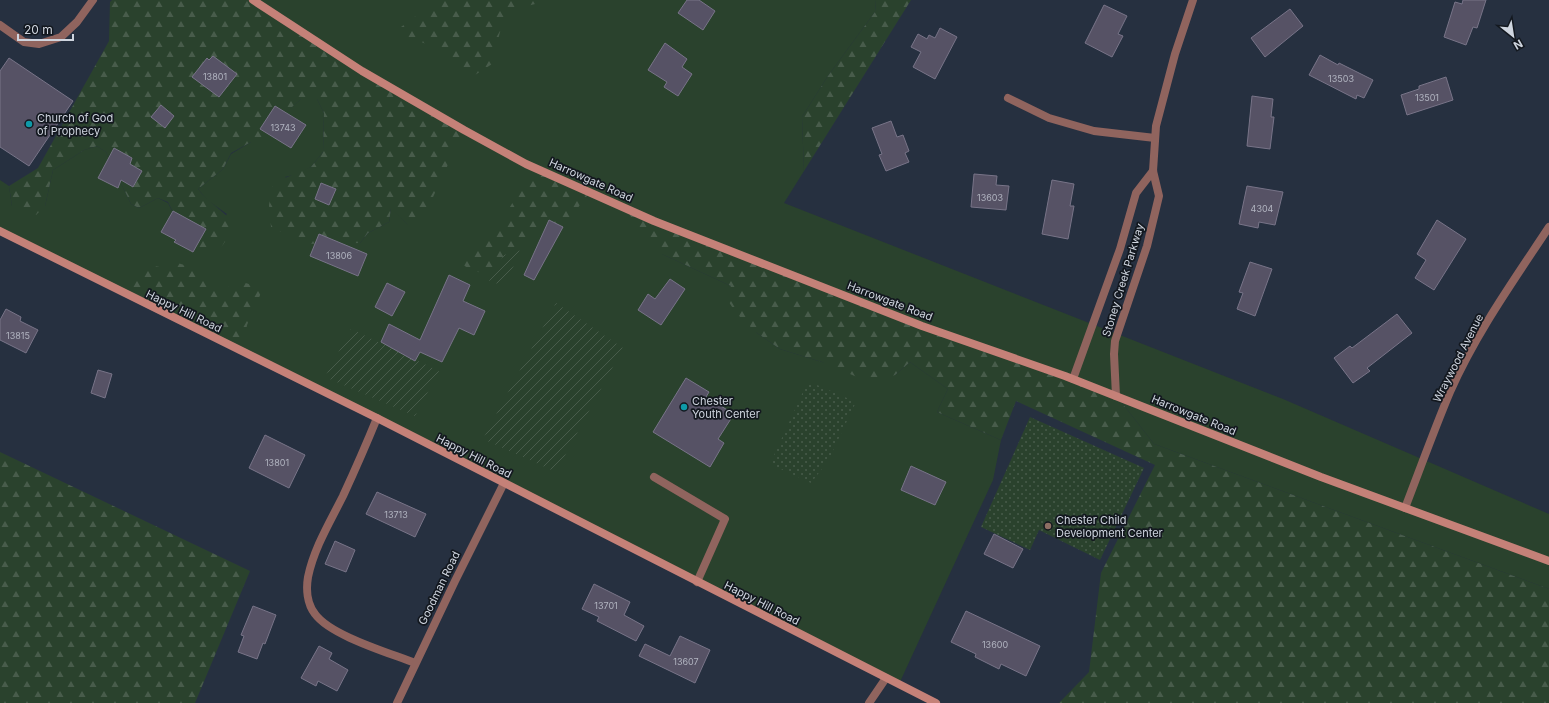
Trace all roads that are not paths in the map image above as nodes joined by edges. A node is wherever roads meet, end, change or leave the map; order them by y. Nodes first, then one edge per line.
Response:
1 (93, 0) edge
2 (253, 0) edge
3 (1193, 0) edge
4 (0, 25) edge
5 (1008, 98) dead end
6 (1155, 138) junction
7 (1153, 172) junction
8 (1549, 227) edge
9 (0, 231) edge
10 (1073, 379) junction
11 (1116, 396) junction
12 (377, 418) junction
13 (654, 477) dead end
14 (504, 483) junction
15 (1405, 508) junction
16 (1549, 561) edge
17 (697, 582) junction
18 (415, 663) junction
19 (886, 678) junction
20 (398, 703) edge
21 (869, 703) edge
22 (936, 703) edge

1 - 4 street
2 - 10 main road, Harrowgate Road
3 - 6 street, Stoney Creek Parkway
5 - 6 street
6 - 7 street, Stoney Creek Parkway
7 - 10 street, Stoney Creek Parkway
7 - 11 street, Stoney Creek Parkway
8 - 15 street, Wraywood Avenue
9 - 12 main road, Happy Hill Road
10 - 11 main road, Harrowgate Road
11 - 15 main road, Harrowgate Road
12 - 14 main road, Happy Hill Road
12 - 18 street
13 - 17 street
14 - 17 main road, Happy Hill Road
14 - 18 street, Goodman Road
15 - 16 main road, Harrowgate Road
17 - 19 main road, Happy Hill Road
18 - 20 street, Goodman Road
19 - 21 street
19 - 22 main road, Happy Hill Road

